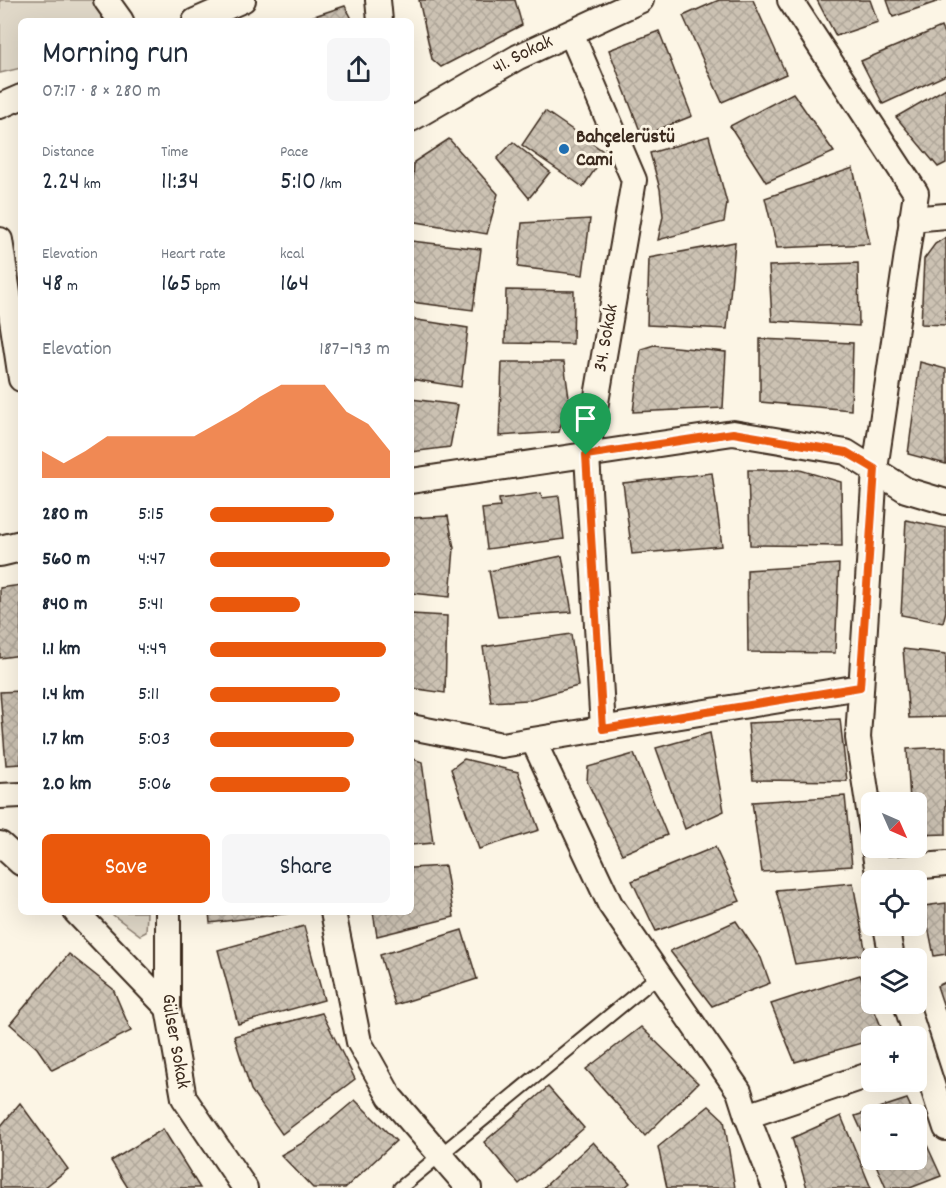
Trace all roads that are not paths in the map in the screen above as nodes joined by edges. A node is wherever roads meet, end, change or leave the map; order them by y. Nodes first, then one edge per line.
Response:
1 (106, 0) edge
2 (243, 0) edge
3 (378, 0) edge
4 (641, 0) edge
5 (790, 0) edge
6 (119, 18) edge
7 (202, 18) edge
8 (380, 18) edge
9 (571, 33) junction
10 (18, 98) edge
11 (0, 106) edge
12 (414, 117) edge
13 (946, 216) edge
14 (911, 219) junction
15 (0, 240) edge
16 (18, 359) edge
17 (586, 455) junction
18 (875, 469) junction
19 (414, 481) edge
20 (946, 502) edge
21 (18, 547) edge
22 (0, 551) edge
23 (860, 687) junction
24 (414, 728) edge
25 (603, 729) junction
26 (533, 740) junction
27 (866, 792) edge
28 (18, 795) edge
29 (0, 796) edge
30 (0, 844) edge
31 (18, 860) edge
32 (946, 864) edge
33 (877, 866) edge
34 (79, 915) edge
35 (168, 915) edge
36 (334, 915) edge
37 (659, 975) junction
38 (168, 1008) junction
39 (927, 1077) edge
40 (861, 1078) edge
41 (747, 1116) junction
42 (946, 1128) edge
43 (440, 1155) junction
44 (245, 1188) edge
45 (400, 1188) edge
46 (469, 1188) edge
47 (776, 1188) edge

1 - 6 street
2 - 7 street
3 - 8 street
4 - 9 street, 41. Sokak
5 - 14 street
9 - 12 street, 41. Sokak
9 - 17 street, 34. Sokak
10 - 11 street
13 - 14 street
14 - 18 street
15 - 16 street
17 - 18 street
17 - 19 street
17 - 25 street, 34. Sokak
18 - 20 street
18 - 23 street
21 - 22 street
23 - 25 street
23 - 27 street
24 - 26 street
25 - 26 street
26 - 37 street
28 - 29 street
30 - 31 street
32 - 33 street
34 - 38 street
35 - 38 street, Gülser Sokak
36 - 43 street
37 - 41 street
37 - 43 lane
38 - 44 street, Gülser Sokak
39 - 42 street
40 - 41 street
41 - 47 street
43 - 45 lane
43 - 46 street

